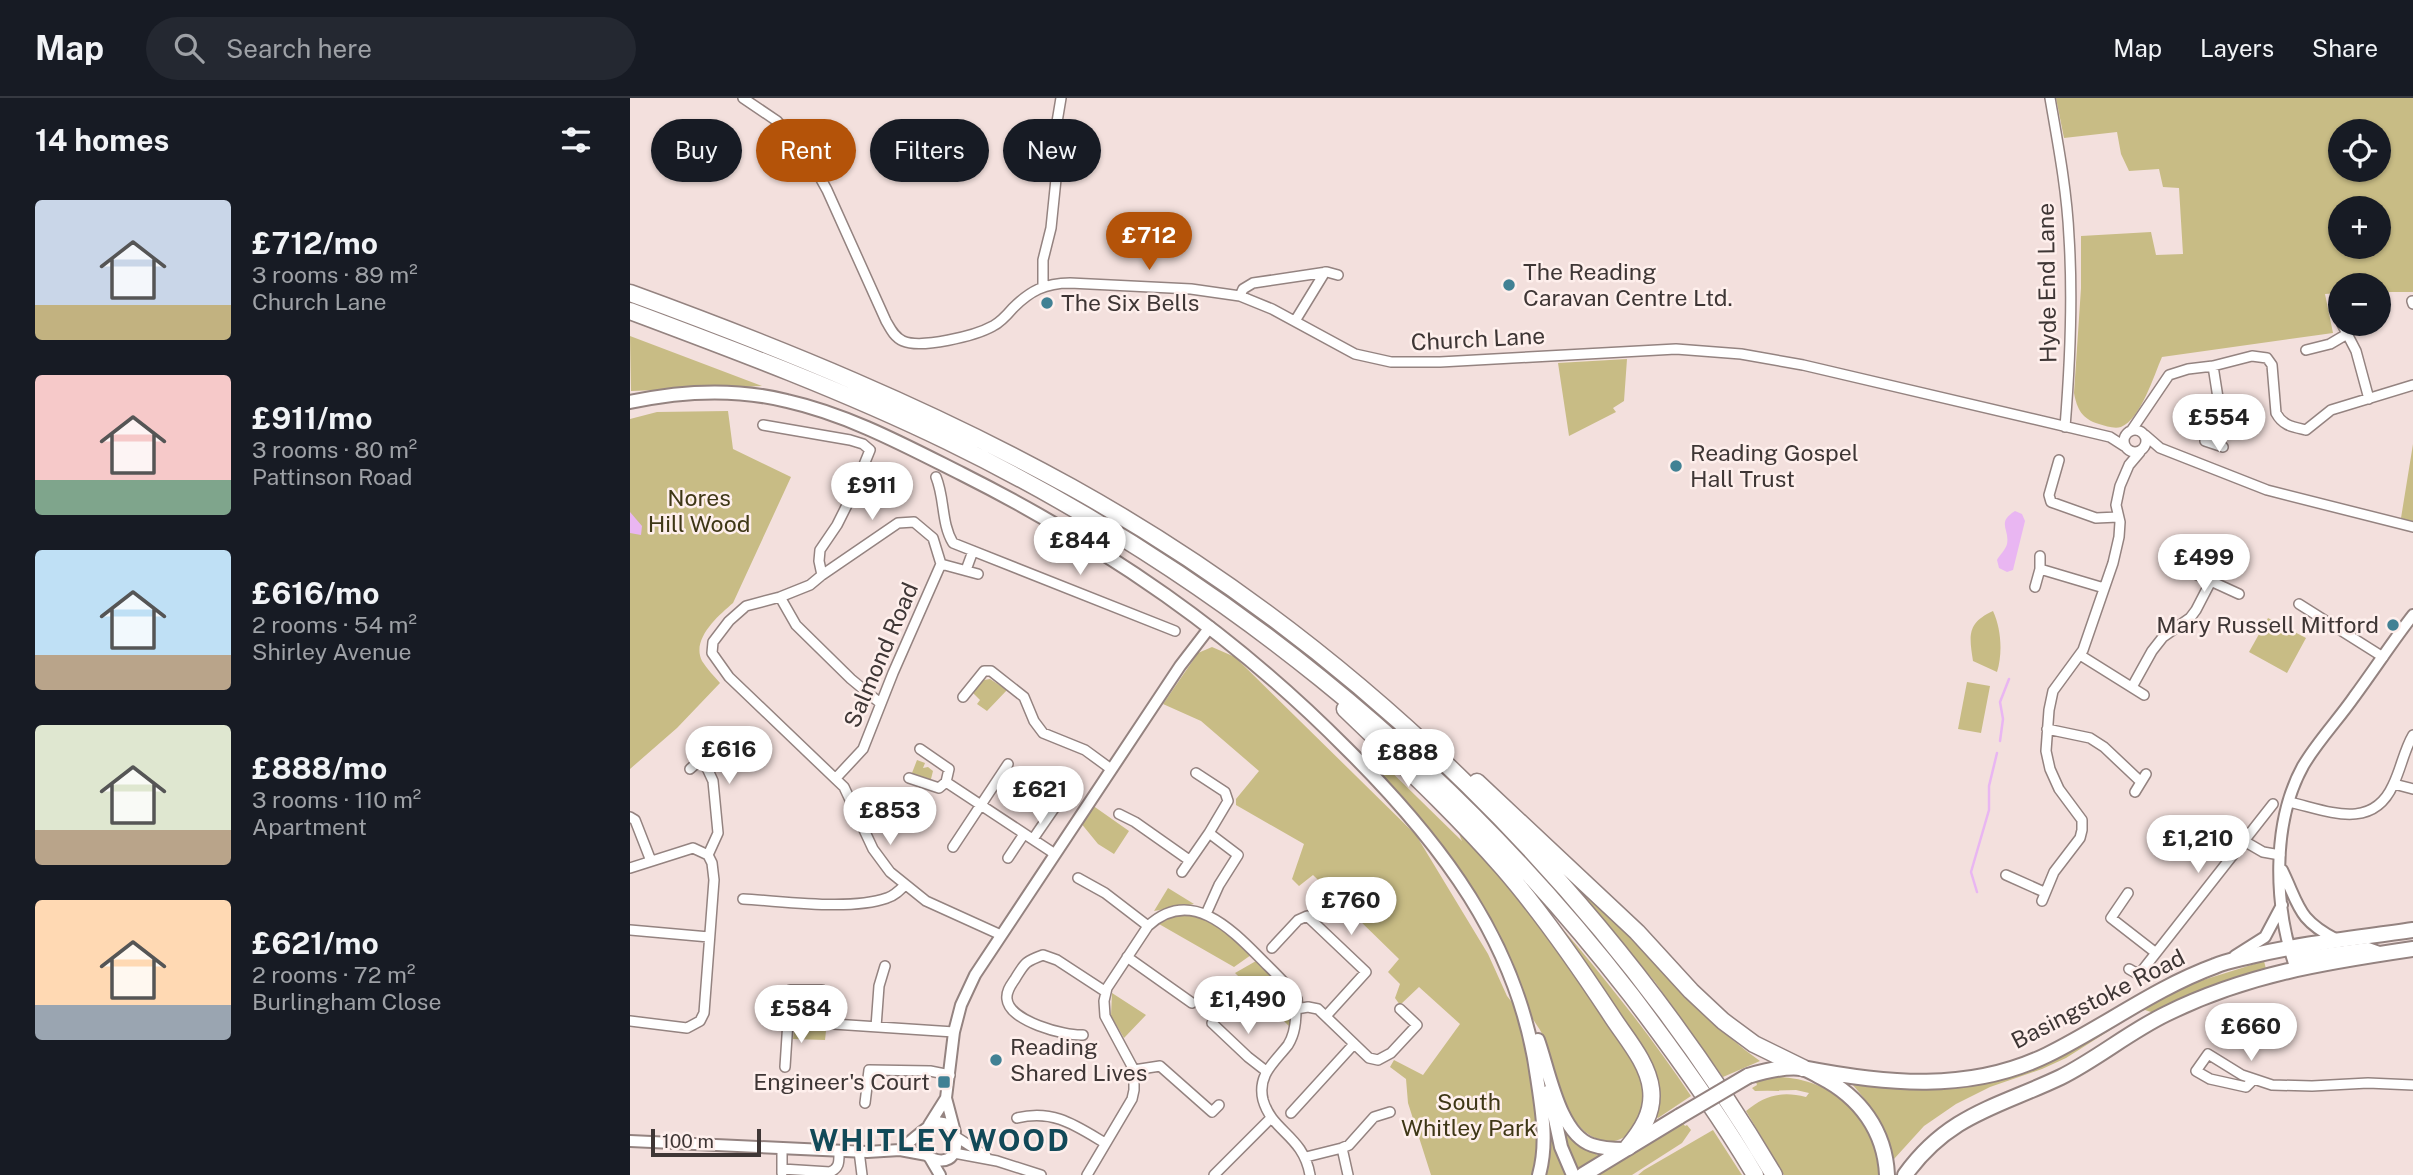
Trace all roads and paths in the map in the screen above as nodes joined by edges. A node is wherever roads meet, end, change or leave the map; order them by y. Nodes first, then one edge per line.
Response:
1 (743, 98) edge
2 (1060, 98) edge
3 (2050, 98) edge
4 (1325, 272) junction
5 (1338, 275) dead end
6 (1043, 286) junction
7 (630, 293) edge
8 (1240, 296) junction
9 (630, 311) edge
10 (1295, 321) junction
11 (2344, 336) edge
12 (2348, 336) edge
13 (2306, 350) dead end
14 (2213, 366) junction
15 (2413, 385) edge
16 (2369, 399) junction
17 (630, 402) edge
18 (763, 425) dead end
19 (2065, 427) junction
20 (2136, 433) junction
21 (2110, 437) junction
22 (2205, 441) dead end
23 (2126, 448) junction
24 (2160, 448) junction
25 (2142, 450) junction
26 (2059, 460) dead end
27 (2129, 465) junction
28 (2056, 473) junction
29 (936, 477) dead end
30 (2067, 477) dead end
31 (2118, 517) junction
32 (2413, 527) edge
33 (2189, 546) dead end
34 (973, 551) junction
35 (2040, 556) dead end
36 (941, 564) junction
37 (2040, 569) junction
38 (966, 570) junction
39 (822, 575) junction
40 (978, 575) dead end
41 (2211, 581) junction
42 (2035, 587) dead end
43 (2104, 588) junction
44 (2239, 594) dead end
45 (780, 597) junction
46 (2299, 604) dead end
47 (2413, 615) edge
48 (1210, 627) junction
49 (1175, 631) dead end
50 (1275, 642) junction
51 (2080, 655) junction
52 (2383, 657) junction
53 (2132, 687) junction
54 (2144, 695) dead end
55 (963, 697) dead end
56 (880, 703) junction
57 (2047, 729) junction
58 (1413, 734) junction
59 (2413, 735) edge
60 (920, 750) dead end
61 (1008, 764) dead end
62 (690, 769) dead end
63 (1111, 769) junction
64 (1196, 774) dead end
65 (836, 778) junction
66 (909, 778) dead end
67 (946, 782) junction
68 (2394, 784) junction
69 (2413, 789) edge
70 (2135, 792) dead end
71 (2289, 802) junction
72 (2273, 804) dead end
73 (980, 806) junction
74 (1055, 807) dead end
75 (1118, 814) dead end
76 (630, 817) edge
77 (1209, 834) junction
78 (1029, 836) junction
79 (2244, 841) junction
80 (953, 847) dead end
81 (1055, 854) junction
82 (708, 855) junction
83 (2280, 855) junction
84 (1008, 858) dead end
85 (1189, 860) junction
86 (651, 861) junction
87 (2281, 867) junction
88 (630, 868) edge
89 (1182, 872) dead end
90 (2006, 875) dead end
91 (1078, 878) dead end
92 (905, 886) junction
93 (2128, 893) dead end
94 (743, 899) dead end
95 (2282, 904) junction
96 (1206, 914) junction
97 (1149, 926) junction
98 (630, 930) edge
99 (2413, 930) edge
100 (1001, 935) junction
101 (709, 937) junction
102 (2337, 940) junction
103 (1272, 948) dead end
104 (2288, 948) junction
105 (2413, 949) edge
106 (2156, 953) junction
107 (2383, 954) junction
108 (1126, 957) junction
109 (2217, 965) junction
110 (885, 966) dead end
111 (2129, 969) dead end
112 (2295, 969) junction
113 (1106, 992) junction
114 (1192, 1003) dead end
115 (1296, 1009) junction
116 (1400, 1009) dead end
117 (1524, 1012) junction
118 (1326, 1016) junction
119 (630, 1021) edge
120 (788, 1021) junction
121 (1212, 1023) dead end
122 (827, 1024) junction
123 (876, 1027) junction
124 (954, 1032) junction
125 (1083, 1035) dead end
126 (1354, 1044) junction
127 (1546, 1066) junction
128 (785, 1067) dead end
129 (1803, 1068) junction
130 (1134, 1070) junction
131 (1266, 1071) junction
132 (950, 1075) junction
133 (2249, 1084) junction
134 (2413, 1085) edge
135 (946, 1098) junction
136 (865, 1103) dead end
137 (1219, 1105) dead end
138 (1390, 1112) dead end
139 (1291, 1113) dead end
140 (1017, 1118) dead end
141 (1271, 1118) junction
142 (927, 1128) junction
143 (956, 1135) junction
144 (630, 1141) edge
145 (1105, 1143) junction
146 (1342, 1148) junction
147 (1627, 1148) junction
148 (782, 1149) junction
149 (900, 1150) junction
150 (839, 1151) junction
151 (859, 1152) junction
152 (928, 1156) junction
153 (950, 1156) junction
154 (1306, 1157) junction
155 (997, 1161) junction
156 (782, 1172) edge
157 (862, 1175) edge
158 (941, 1175) edge
159 (1041, 1175) edge
160 (1087, 1175) edge
161 (1213, 1175) edge
162 (1310, 1175) edge
163 (1348, 1175) edge
164 (1539, 1175) edge
165 (1573, 1175) edge
166 (1583, 1175) edge
167 (1755, 1175) edge
168 (1774, 1175) edge
169 (1887, 1175) edge
170 (1905, 1175) edge

1 - 6 street
2 - 6 street
3 - 19 street, Hyde End Lane
4 - 5 street
4 - 8 street
4 - 10 street
6 - 8 street, Church Lane
7 - 58 highway
8 - 10 street, Church Lane
9 - 50 highway
10 - 19 street, Church Lane
11 - 13 street
12 - 16 street
14 - 16 street
14 - 20 street
14 - 22 street
15 - 16 street
17 - 48 main road
18 - 39 street
19 - 21 street, Church Lane
20 - 21 street, Church Lane
20 - 23 street
20 - 24 street
20 - 25 street
21 - 23 street, Church Lane
23 - 25 street
23 - 27 street
24 - 25 street
24 - 32 street
25 - 27 street
26 - 28 street
27 - 31 street
28 - 30 street
28 - 31 street
29 - 34 street
31 - 43 street
33 - 41 street
34 - 38 street
34 - 49 street
35 - 37 street
36 - 38 street, Salmond Road
36 - 39 street
36 - 56 street, Salmond Road
37 - 42 street
37 - 43 street
38 - 40 street, Salmond Road
39 - 45 street
41 - 44 street
41 - 53 street
43 - 51 street
45 - 56 street
45 - 65 street
46 - 52 street
47 - 52 street
48 - 63 street
48 - 117 main road
50 - 147 highway
50 - 167 highway
51 - 53 street
51 - 57 street
52 - 71 street
53 - 54 street
55 - 63 street
56 - 65 street, Salmond Road
57 - 70 street
57 - 90 street
58 - 129 highway
58 - 168 highway
59 - 68 street
60 - 67 street
61 - 73 street
62 - 82 street
63 - 81 street
64 - 77 street
65 - 92 street
66 - 67 street
67 - 73 street
68 - 69 street
68 - 71 street
71 - 83 street
72 - 79 street, Basingstoke Road
73 - 78 street
73 - 80 street
74 - 78 street
75 - 85 street
76 - 86 street
77 - 85 street
77 - 96 street
78 - 81 street
78 - 84 street
79 - 83 street
79 - 106 street, Basingstoke Road
81 - 100 street
82 - 86 street
82 - 101 street
83 - 87 street
85 - 89 street
86 - 88 street
87 - 95 street
87 - 102 street
91 - 97 street
92 - 94 street
92 - 100 street
93 - 106 street
95 - 104 street
95 - 109 street
96 - 97 street
96 - 115 street
97 - 108 street
98 - 101 street
99 - 102 highway, Basingstoke Road
100 - 124 street
101 - 119 street
102 - 104 highway, Basingstoke Road
103 - 118 street
104 - 107 street
104 - 109 highway, Basingstoke Road
104 - 112 street
105 - 107 highway, Basingstoke Road
106 - 111 street, Basingstoke Road
107 - 112 highway, Basingstoke Road
108 - 113 street
108 - 114 street
109 - 129 highway, Basingstoke Road
110 - 123 street
112 - 170 highway, Basingstoke Road
113 - 125 street
113 - 130 street
115 - 118 street
115 - 131 street
116 - 126 street
117 - 127 main road
117 - 164 main road
118 - 126 street
120 - 122 street
120 - 122 street
120 - 128 street
121 - 131 street
122 - 123 street
123 - 124 street
124 - 132 street
126 - 139 street
127 - 147 main road
127 - 165 main road
129 - 147 highway, Basingstoke Road, bridge
129 - 169 highway
130 - 137 street
130 - 145 street
131 - 141 street
132 - 135 street
132 - 136 street
133 - 133 street
133 - 134 street
135 - 142 street
135 - 143 street
138 - 146 street
140 - 145 street
141 - 154 street
141 - 161 street
142 - 143 street
142 - 149 street
142 - 152 street
143 - 153 street
143 - 155 street
144 - 148 street
145 - 160 street
146 - 154 street
146 - 163 street
147 - 166 highway, Basingstoke Road
148 - 150 street
148 - 156 street
149 - 151 street
149 - 152 street
150 - 151 street
150 - 156 street
151 - 157 street
152 - 153 street
152 - 158 street
153 - 155 street
153 - 158 street
154 - 162 street
155 - 159 street

